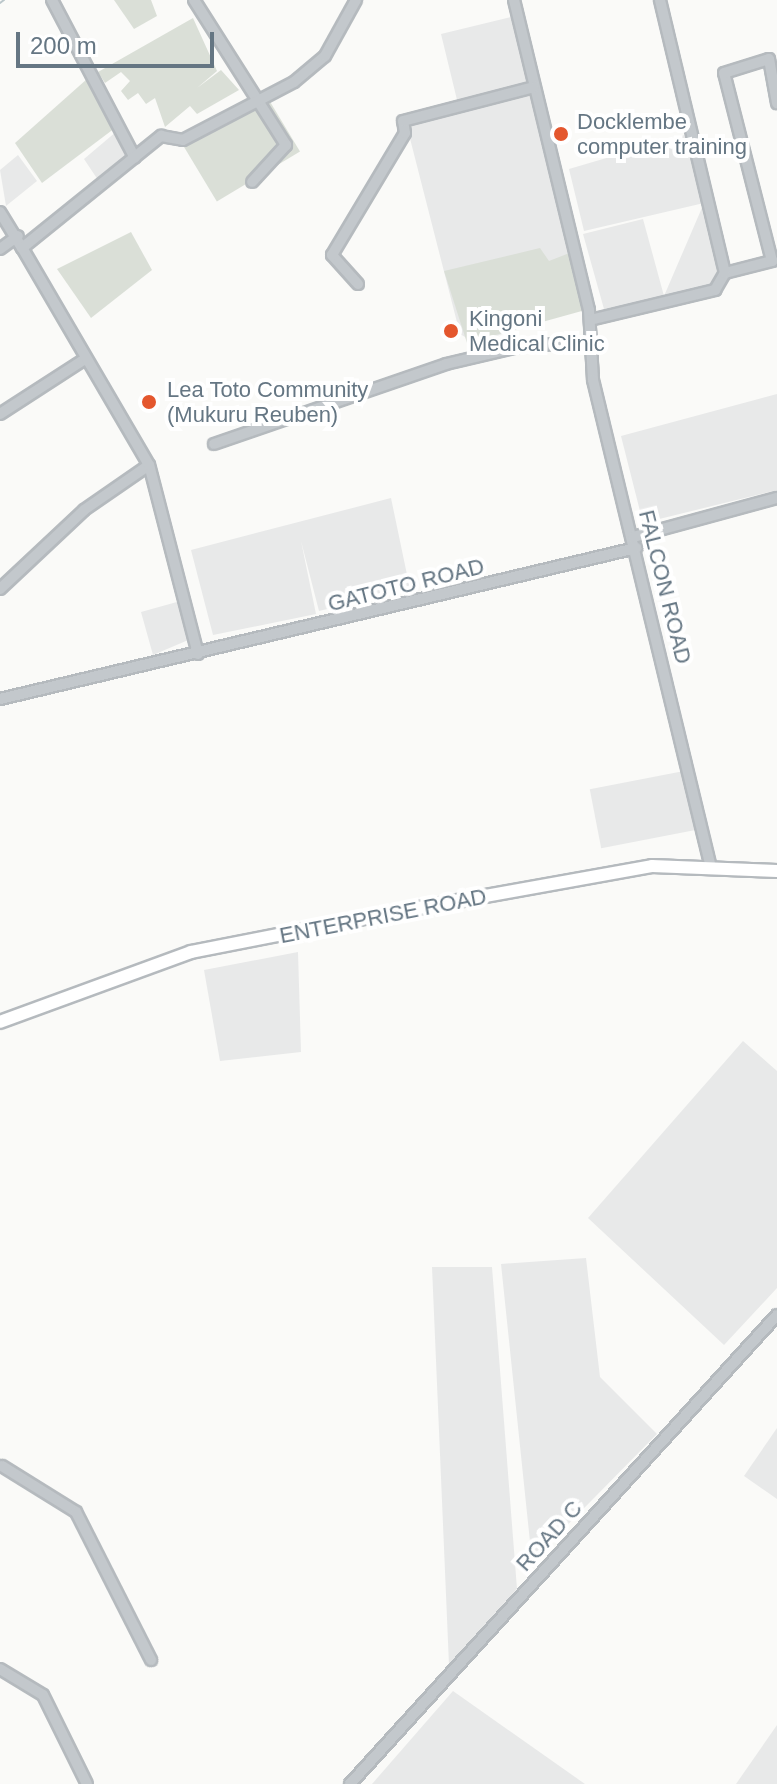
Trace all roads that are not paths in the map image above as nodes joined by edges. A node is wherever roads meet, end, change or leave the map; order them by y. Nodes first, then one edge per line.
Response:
1 (52, 0) edge
2 (194, 0) edge
3 (356, 0) edge
4 (514, 0) edge
5 (660, 0) edge
6 (534, 87) junction
7 (256, 98) junction
8 (777, 103) edge
9 (135, 158) junction
10 (252, 182) dead end
11 (0, 212) edge
12 (18, 236) junction
13 (22, 248) junction
14 (0, 249) edge
15 (725, 273) junction
16 (358, 284) dead end
17 (590, 320) junction
18 (589, 342) junction
19 (85, 359) junction
20 (0, 414) edge
21 (214, 444) dead end
22 (149, 465) junction
23 (777, 498) edge
24 (634, 542) junction
25 (2, 584) edge
26 (198, 654) junction
27 (0, 699) edge
28 (710, 864) junction
29 (777, 871) edge
30 (0, 1022) edge
31 (777, 1315) edge
32 (1, 1463) edge
33 (151, 1660) dead end
34 (0, 1669) edge
35 (87, 1784) edge
36 (350, 1784) edge

1 - 9 street
2 - 7 street
3 - 7 street
4 - 6 street, FALCON ROAD
5 - 15 street
6 - 16 street
6 - 17 street, FALCON ROAD
7 - 9 street
7 - 10 street
8 - 15 street
9 - 13 street
11 - 12 street
12 - 13 street
12 - 14 street
13 - 19 street
15 - 17 street
17 - 18 street, FALCON ROAD
18 - 21 street
18 - 24 street, FALCON ROAD
19 - 20 street
19 - 22 street
22 - 25 street
22 - 26 street
23 - 24 street, GATOTO ROAD
24 - 26 street, GATOTO ROAD
24 - 28 street, FALCON ROAD
26 - 27 street, GATOTO ROAD
28 - 29 main road, ENTERPRISE ROAD
28 - 30 main road, ENTERPRISE ROAD
31 - 36 street, ROAD C
32 - 33 street
34 - 35 street

